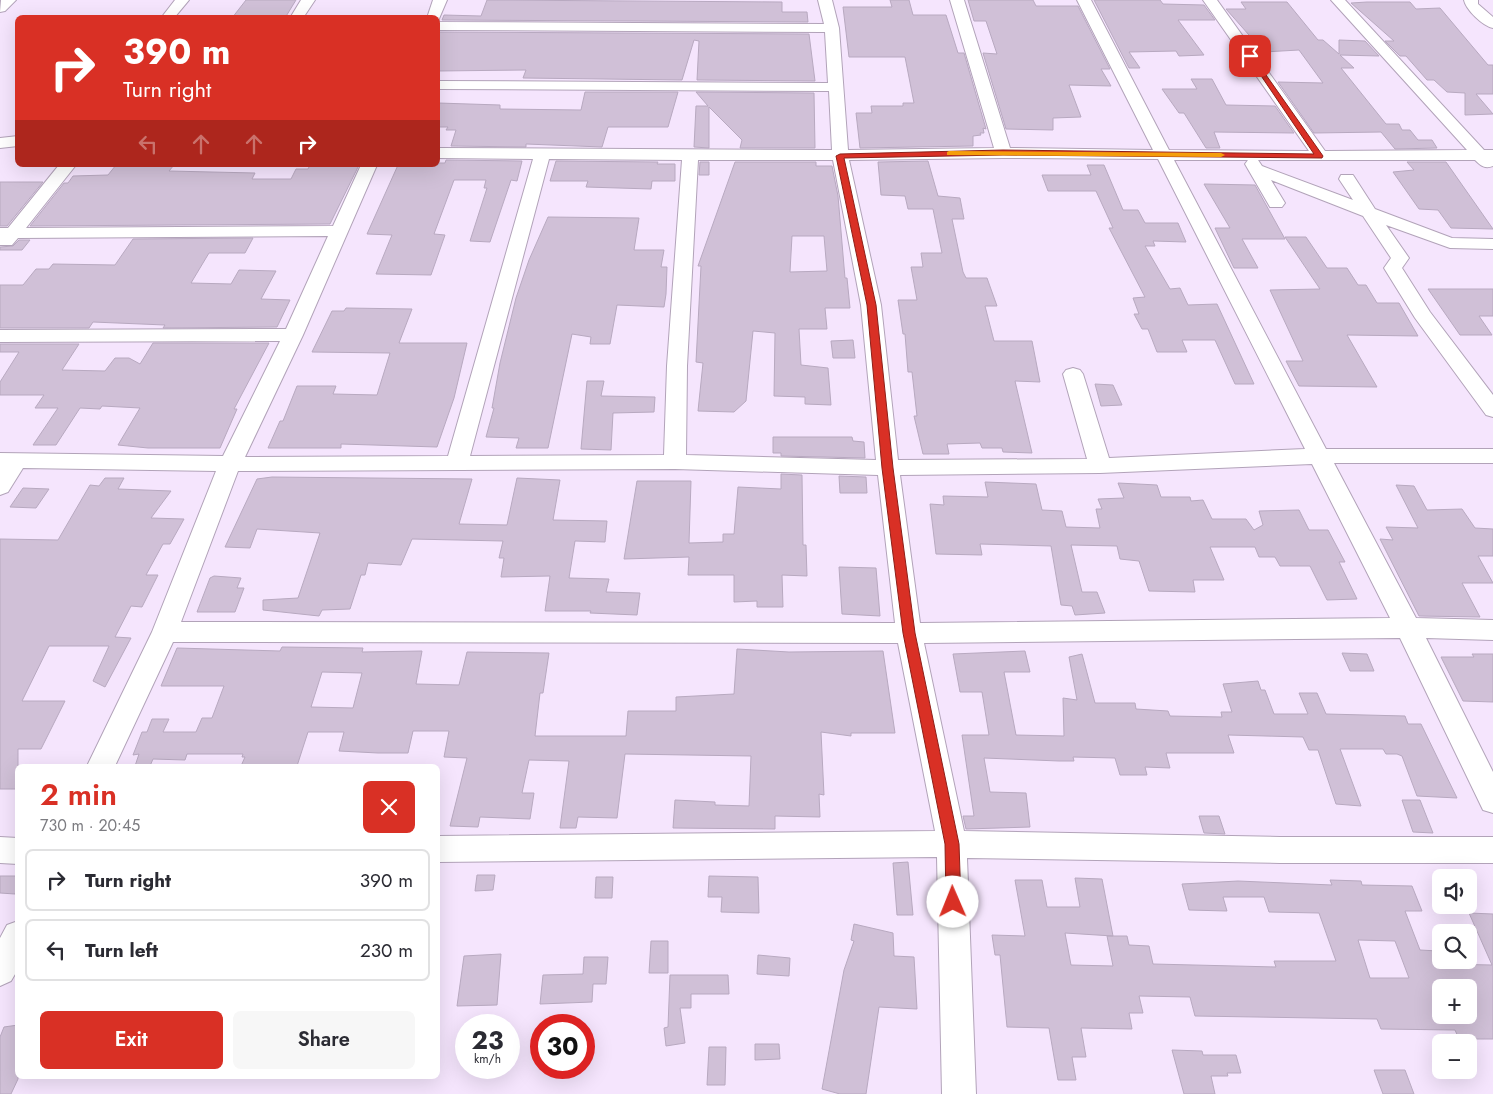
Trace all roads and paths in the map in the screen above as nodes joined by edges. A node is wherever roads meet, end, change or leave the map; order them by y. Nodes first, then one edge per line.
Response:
1 (9, 0) edge
2 (182, 0) edge
3 (308, 0) edge
4 (440, 0) edge
5 (825, 0) edge
6 (957, 0) edge
7 (1084, 0) edge
8 (1210, 0) edge
9 (1338, 0) edge
10 (1471, 0) edge
11 (0, 8) edge
12 (170, 15) edge
13 (298, 15) edge
14 (434, 15) edge
15 (1493, 24) edge
16 (440, 26) edge
17 (832, 28) junction
18 (440, 85) edge
19 (834, 87) junction
20 (15, 141) edge
21 (0, 143) edge
22 (1003, 152) junction
23 (440, 153) edge
24 (1164, 153) junction
25 (542, 154) junction
26 (1487, 155) edge
27 (690, 156) junction
28 (840, 156) junction
29 (1320, 156) junction
30 (1252, 162) junction
31 (66, 167) edge
32 (368, 167) edge
33 (1493, 169) edge
34 (1347, 179) dead end
35 (1276, 203) dead end
36 (1370, 213) junction
37 (339, 232) junction
38 (7, 233) edge
39 (1493, 244) edge
40 (0, 247) edge
41 (293, 335) junction
42 (0, 336) edge
43 (1073, 374) dead end
44 (1493, 410) edge
45 (1318, 456) junction
46 (1493, 456) edge
47 (9, 460) edge
48 (458, 462) junction
49 (675, 462) junction
50 (230, 464) junction
51 (1100, 466) junction
52 (888, 468) junction
53 (0, 487) edge
54 (1408, 628) junction
55 (1493, 630) edge
56 (165, 632) junction
57 (909, 633) junction
58 (102, 764) edge
59 (1493, 801) edge
60 (952, 844) junction
61 (440, 849) edge
62 (0, 850) edge
63 (1493, 850) edge
64 (15, 851) edge
65 (15, 942) edge
66 (0, 970) edge
67 (959, 1094) edge

1 - 11 street
2 - 12 street
3 - 13 street
4 - 14 street
5 - 17 street
6 - 22 street
7 - 24 street
8 - 29 street
9 - 26 street
10 - 15 street
16 - 17 street
17 - 19 street
18 - 19 street
19 - 28 street
20 - 21 street
22 - 24 street
22 - 28 street
23 - 25 street
24 - 30 street
24 - 45 street
25 - 27 street
25 - 48 street
26 - 29 street
26 - 33 street
27 - 28 street
27 - 49 street
28 - 52 street
29 - 30 street
30 - 35 street
30 - 36 street
31 - 38 street
32 - 37 street
34 - 36 street
36 - 39 street
36 - 44 street
37 - 38 street
37 - 41 street
38 - 40 street
41 - 42 street
41 - 50 street
43 - 51 street
45 - 46 street
45 - 51 street
45 - 54 street
47 - 50 street
47 - 53 street
48 - 49 street
48 - 50 street
49 - 52 street
50 - 56 street
51 - 52 street
52 - 57 street
54 - 55 street
54 - 57 street
54 - 59 street
56 - 57 street
56 - 58 street
57 - 60 street
60 - 61 street
60 - 63 street
60 - 67 street
62 - 64 street
65 - 66 street

